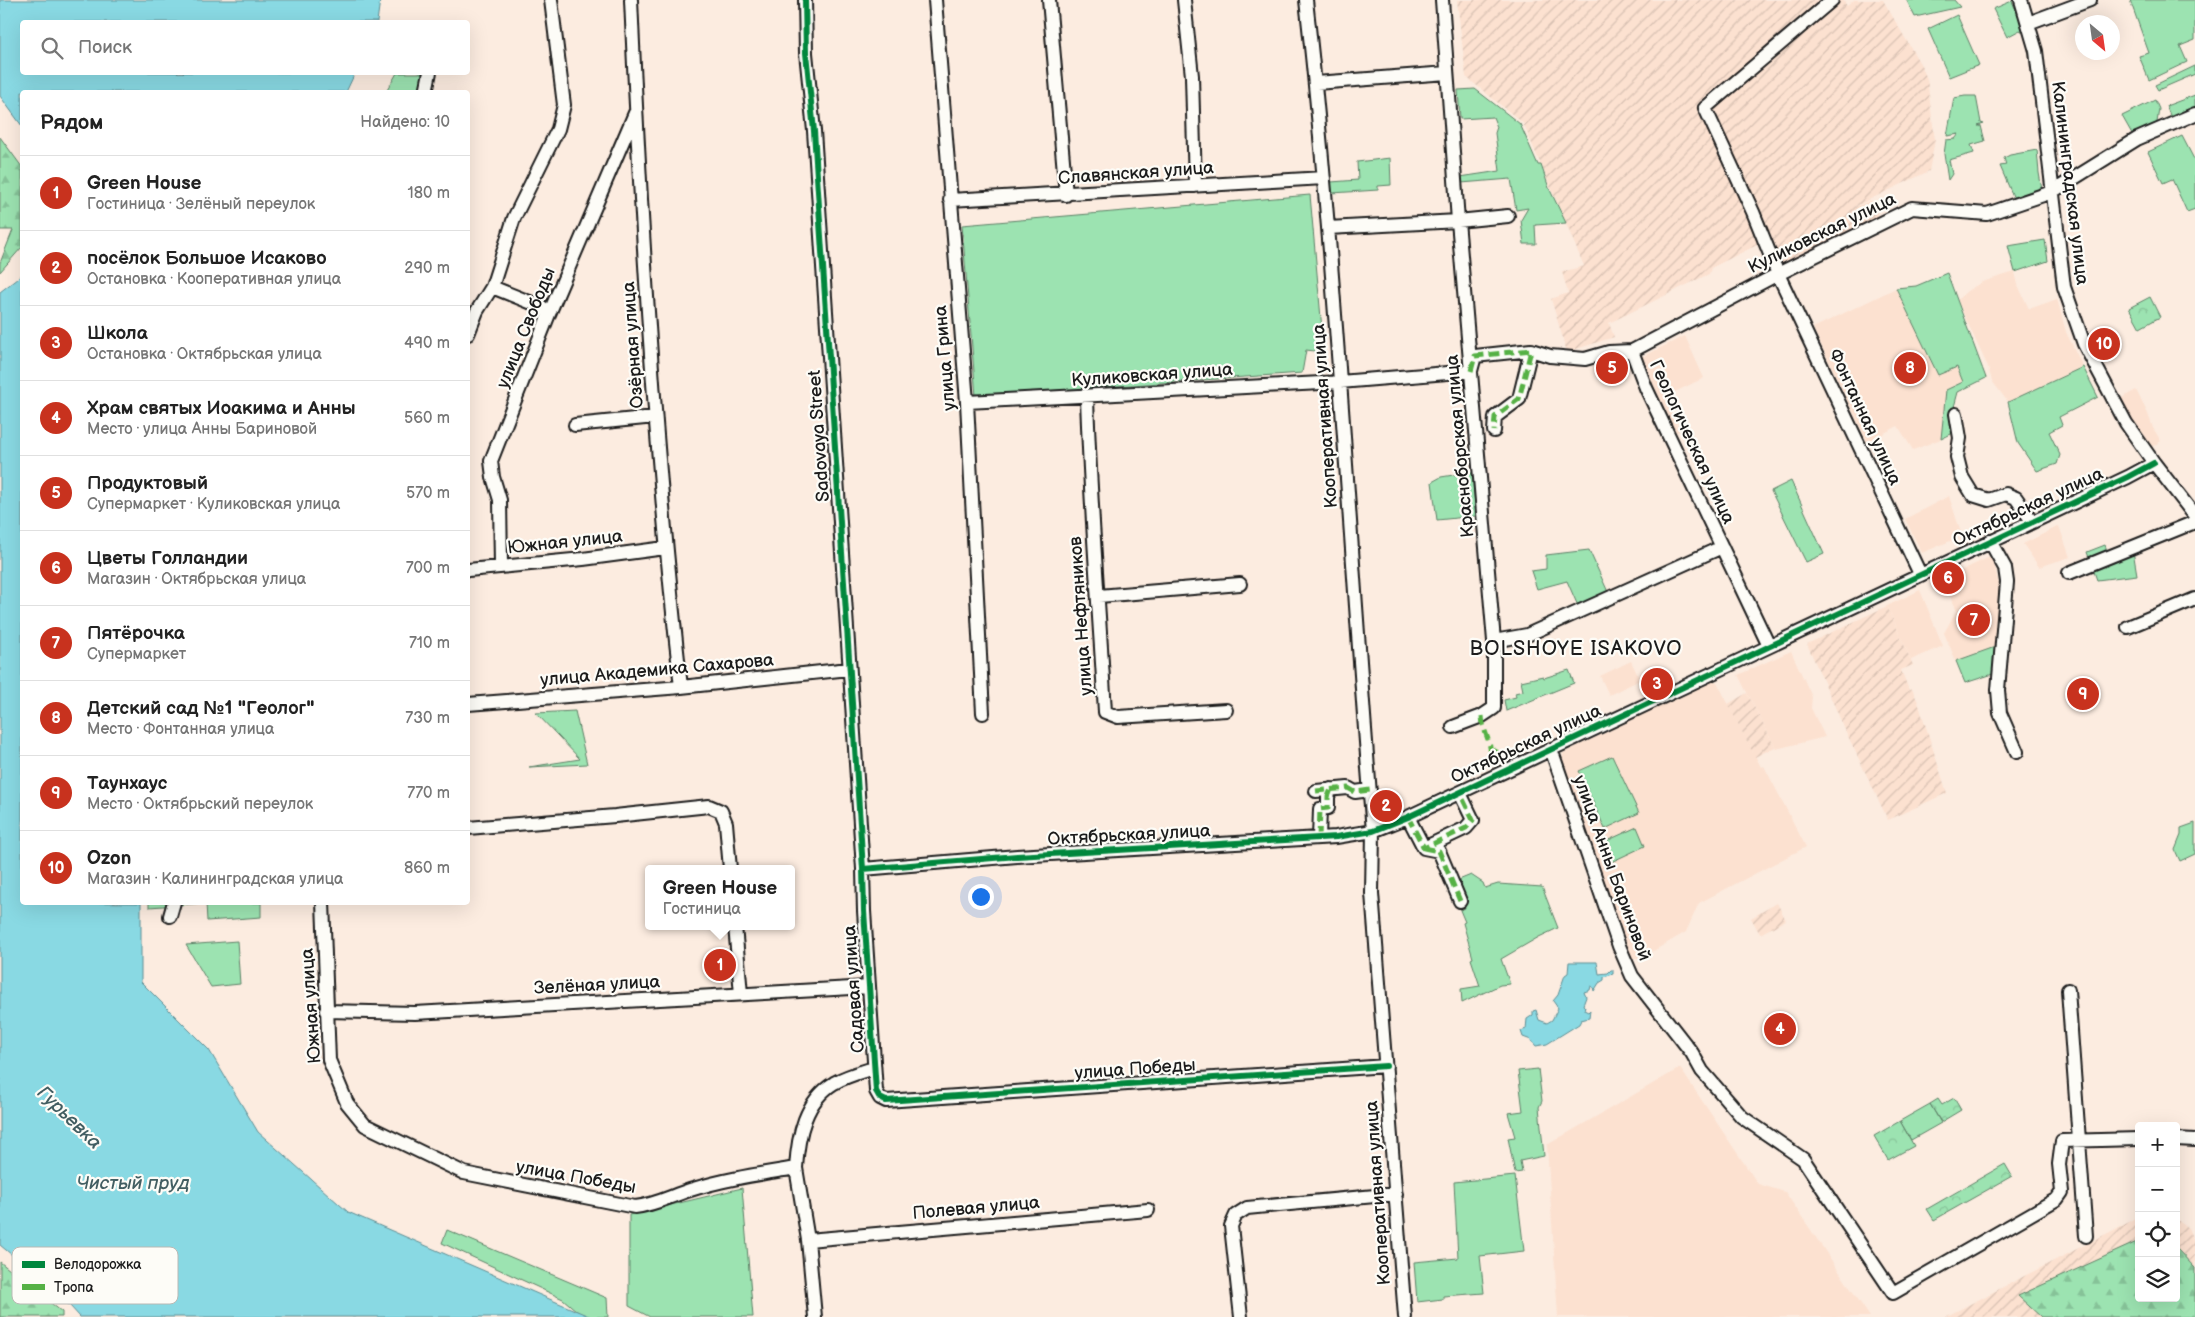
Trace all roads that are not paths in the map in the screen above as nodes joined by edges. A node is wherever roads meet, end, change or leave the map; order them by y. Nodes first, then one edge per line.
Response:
1 (551, 0) edge
2 (632, 0) edge
3 (804, 0) edge
4 (935, 0) edge
5 (1049, 0) edge
6 (1184, 0) edge
7 (1306, 0) edge
8 (1442, 0) edge
9 (1832, 0) edge
10 (2021, 0) edge
11 (2090, 0) edge
12 (2028, 22) junction
13 (1447, 73) junction
14 (429, 75) edge
15 (1316, 83) junction
16 (426, 90) edge
17 (636, 111) junction
18 (2195, 114) edge
19 (1324, 178) junction
20 (1196, 186) junction
21 (2052, 192) junction
22 (1066, 195) junction
23 (950, 200) junction
24 (1508, 216) dead end
25 (1458, 221) junction
26 (1328, 228) junction
27 (1778, 274) junction
28 (492, 287) junction
29 (472, 309) edge
30 (549, 314) junction
31 (470, 322) edge
32 (1530, 350) junction
33 (1632, 351) junction
34 (1471, 371) junction
35 (1340, 382) junction
36 (1087, 397) junction
37 (967, 402) junction
38 (1956, 414) dead end
39 (655, 417) junction
40 (575, 425) dead end
41 (1494, 430) dead end
42 (2154, 462) junction
43 (2190, 501) edge
44 (2195, 516) edge
45 (2032, 521) junction
46 (2195, 522) edge
47 (1990, 541) junction
48 (1722, 547) junction
49 (666, 548) junction
50 (501, 566) junction
51 (470, 570) edge
52 (1920, 574) junction
53 (2069, 574) dead end
54 (1240, 584) dead end
55 (1099, 596) junction
56 (2195, 599) edge
57 (2128, 627) dead end
58 (1494, 641) junction
59 (1769, 646) junction
60 (849, 669) junction
61 (681, 687) junction
62 (470, 704) edge
63 (1226, 710) dead end
64 (983, 713) dead end
65 (1453, 727) dead end
66 (1551, 749) junction
67 (2017, 752) dead end
68 (1331, 789) junction
69 (1370, 790) junction
70 (1316, 791) dead end
71 (1460, 793) junction
72 (1408, 817) junction
73 (470, 828) edge
74 (1373, 831) junction
75 (1320, 838) junction
76 (1424, 848) junction
77 (730, 865) edge
78 (863, 869) junction
79 (1460, 902) dead end
80 (173, 905) edge
81 (323, 905) edge
82 (170, 916) dead end
83 (735, 930) edge
84 (869, 987) junction
85 (2068, 990) dead end
86 (741, 994) junction
87 (326, 1011) junction
88 (1386, 1066) junction
89 (874, 1068) junction
90 (886, 1101) joint
91 (347, 1103) joint
92 (2135, 1139) edge
93 (2180, 1139) edge
94 (2079, 1140) junction
95 (2195, 1140) edge
96 (796, 1168) junction
97 (1396, 1194) junction
98 (1148, 1210) dead end
99 (2086, 1236) dead end
100 (808, 1240) junction
101 (815, 1317) edge
102 (1240, 1317) edge
103 (1405, 1317) edge

1 - 28 street
2 - 17 street, Озёрная улица
3 - 60 street, Sadovaya Street
4 - 23 street, улица Грина
5 - 22 street
6 - 20 street
7 - 15 street, Кооперативная улица
8 - 13 street, Красноборская улица
9 - 27 street, Фонтанная улица
10 - 12 street, Калининградская улица
11 - 12 street
12 - 21 street, Калининградская улица
13 - 15 street
13 - 25 street, Красноборская улица
14 - 16 street
15 - 19 street, Кооперативная улица
17 - 30 street, улица Свободы
17 - 39 street, Озёрная улица
18 - 21 street, Куликовская улица
19 - 20 street, Славянская улица
19 - 26 street, Кооперативная улица
20 - 22 street, Славянская улица
21 - 27 street, Куликовская улица
21 - 42 street, Калининградская улица
22 - 23 street, Славянская улица
23 - 37 street, улица Грина
24 - 25 street
25 - 26 street
25 - 34 street, Красноборская улица
26 - 35 street, Кооперативная улица
27 - 33 street, Куликовская улица
27 - 52 street, Фонтанная улица
28 - 29 street
28 - 30 street
29 - 31 street
30 - 50 street, улица Свободы
32 - 33 street, Куликовская улица
32 - 34 street, Куликовская улица
32 - 41 street
33 - 48 street, Геологическая улица
34 - 35 street, Куликовская улица
34 - 58 street, Красноборская улица
35 - 36 street, Куликовская улица
35 - 69 street, Кооперативная улица
36 - 37 street, Куликовская улица
36 - 55 street, улица Нефтяников
37 - 64 street, улица Грина
38 - 45 street
39 - 40 street
39 - 49 street, Озёрная улица
42 - 43 street, Калининградская улица
42 - 45 street, Октябрьская улица
43 - 44 street, Калининградская улица
45 - 47 street, Октябрьская улица
46 - 53 street
47 - 52 street, Октябрьская улица
47 - 67 street
48 - 58 street
48 - 59 street, Геологическая улица
49 - 50 street, Южная улица
49 - 61 street, Озёрная улица
50 - 51 street, Южная улица
52 - 59 street, Октябрьская улица
54 - 55 street
55 - 63 street, улица Нефтяников
56 - 57 street
58 - 65 street, Красноборская улица
59 - 66 street, Октябрьская улица
60 - 61 street, улица Академика Сахарова
60 - 78 street, Sadovaya Street
61 - 62 street, улица Академика Сахарова
66 - 71 street, Октябрьская улица
66 - 94 street, улица Анны Бариновой
68 - 69 street
68 - 70 street
68 - 75 street
69 - 74 street, Кооперативная улица
71 - 72 street, Октябрьская улица
71 - 76 street
72 - 74 street, Октябрьская улица
72 - 76 street
73 - 77 street
74 - 75 street, Октябрьская улица
74 - 88 street, Кооперативная улица
75 - 78 street, Октябрьская улица
76 - 79 street
78 - 84 street, Садовая улица
80 - 82 street
81 - 87 street, Южная улица
83 - 86 street
84 - 86 street, Зелёная улица
84 - 89 street, Садовая улица
85 - 94 street
86 - 87 street, Зелёная улица
87 - 91 street, Южная улица
88 - 90 street, улица Победы
88 - 97 street, Кооперативная улица
89 - 90 street, Садовая улица
89 - 96 street
91 - 96 street, улица Победы
92 - 94 street
93 - 95 street
94 - 99 street
96 - 100 street
97 - 102 street
97 - 103 street, Кооперативная улица
98 - 100 street, Полевая улица
100 - 101 street

